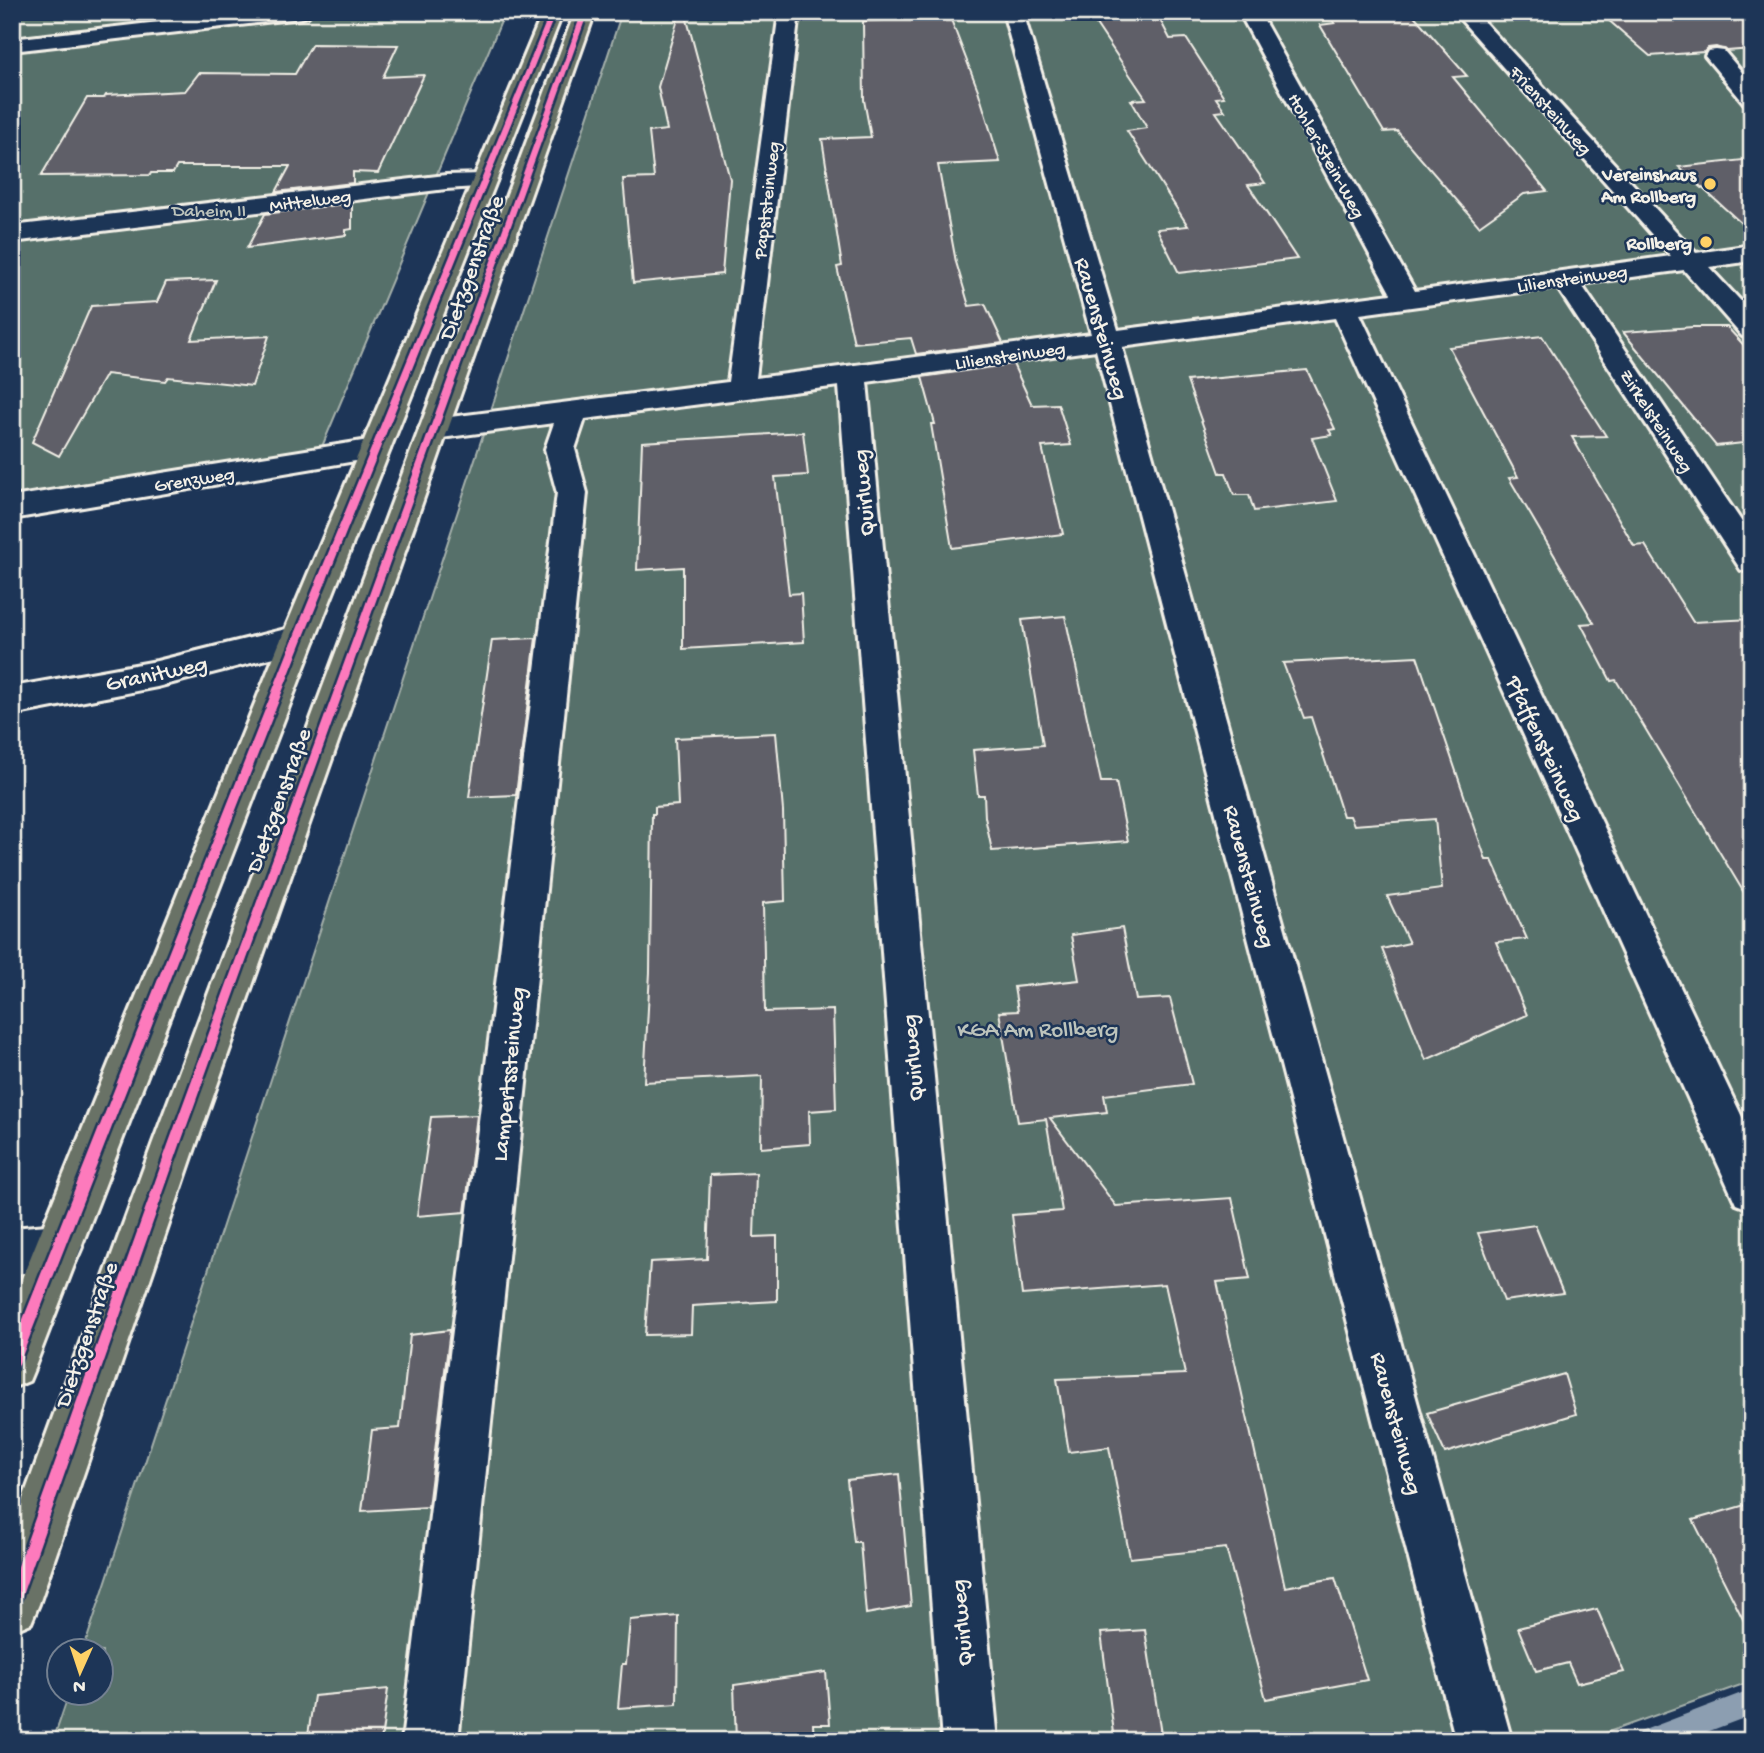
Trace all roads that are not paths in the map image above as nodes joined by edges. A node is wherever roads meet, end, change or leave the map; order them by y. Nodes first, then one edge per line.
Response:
1 (301, 12) edge
2 (554, 12) edge
3 (585, 12) edge
4 (789, 12) edge
5 (1013, 12) edge
6 (1249, 12) edge
7 (1464, 12) edge
8 (12, 45) edge
9 (1716, 56) dead end
10 (1752, 98) edge
11 (484, 181) junction
12 (12, 234) edge
13 (1752, 253) edge
14 (1690, 261) junction
15 (1564, 278) junction
16 (1408, 299) junction
17 (1343, 307) junction
18 (1752, 330) edge
19 (1107, 341) junction
20 (852, 375) junction
21 (741, 389) junction
22 (573, 410) junction
23 (434, 429) junction
24 (378, 442) junction
25 (12, 508) edge
26 (1752, 562) edge
27 (298, 639) junction
28 (12, 701) edge
29 (1752, 1188) edge
30 (59, 1247) junction
31 (12, 1251) edge
32 (12, 1364) edge
33 (12, 1604) edge
34 (430, 1741) edge
35 (970, 1741) edge
36 (1483, 1741) edge

1 - 8 lane
2 - 11 main road, Dietzgenstraße
3 - 23 main road, Dietzgenstraße
4 - 21 lane, Papststeinweg
5 - 19 lane, Rauensteinweg
6 - 16 lane, Hohler-Stein-Weg
7 - 14 lane, Friensteinweg
9 - 10 lane
11 - 12 lane, Mittelweg
11 - 24 main road, Dietzgenstraße
13 - 14 lane, Liliensteinweg
14 - 15 lane, Liliensteinweg
14 - 18 lane, Friensteinweg
15 - 16 lane, Liliensteinweg
15 - 26 lane, Zirkelsteinweg
16 - 17 lane, Liliensteinweg
17 - 19 lane, Liliensteinweg
17 - 29 lane, Pfaffensteinweg
19 - 20 lane, Liliensteinweg
19 - 36 lane, Rauensteinweg
20 - 21 lane, Liliensteinweg
20 - 35 lane, Quirlweg
21 - 22 lane, Liliensteinweg
22 - 23 lane, Liliensteinweg
22 - 34 lane, Lampertssteinweg
23 - 24 main road
23 - 33 main road, Dietzgenstraße
24 - 25 lane, Grenzweg
24 - 27 main road, Dietzgenstraße
27 - 28 lane, Granitweg
27 - 30 main road, Dietzgenstraße
30 - 31 lane
30 - 32 main road, Dietzgenstraße

